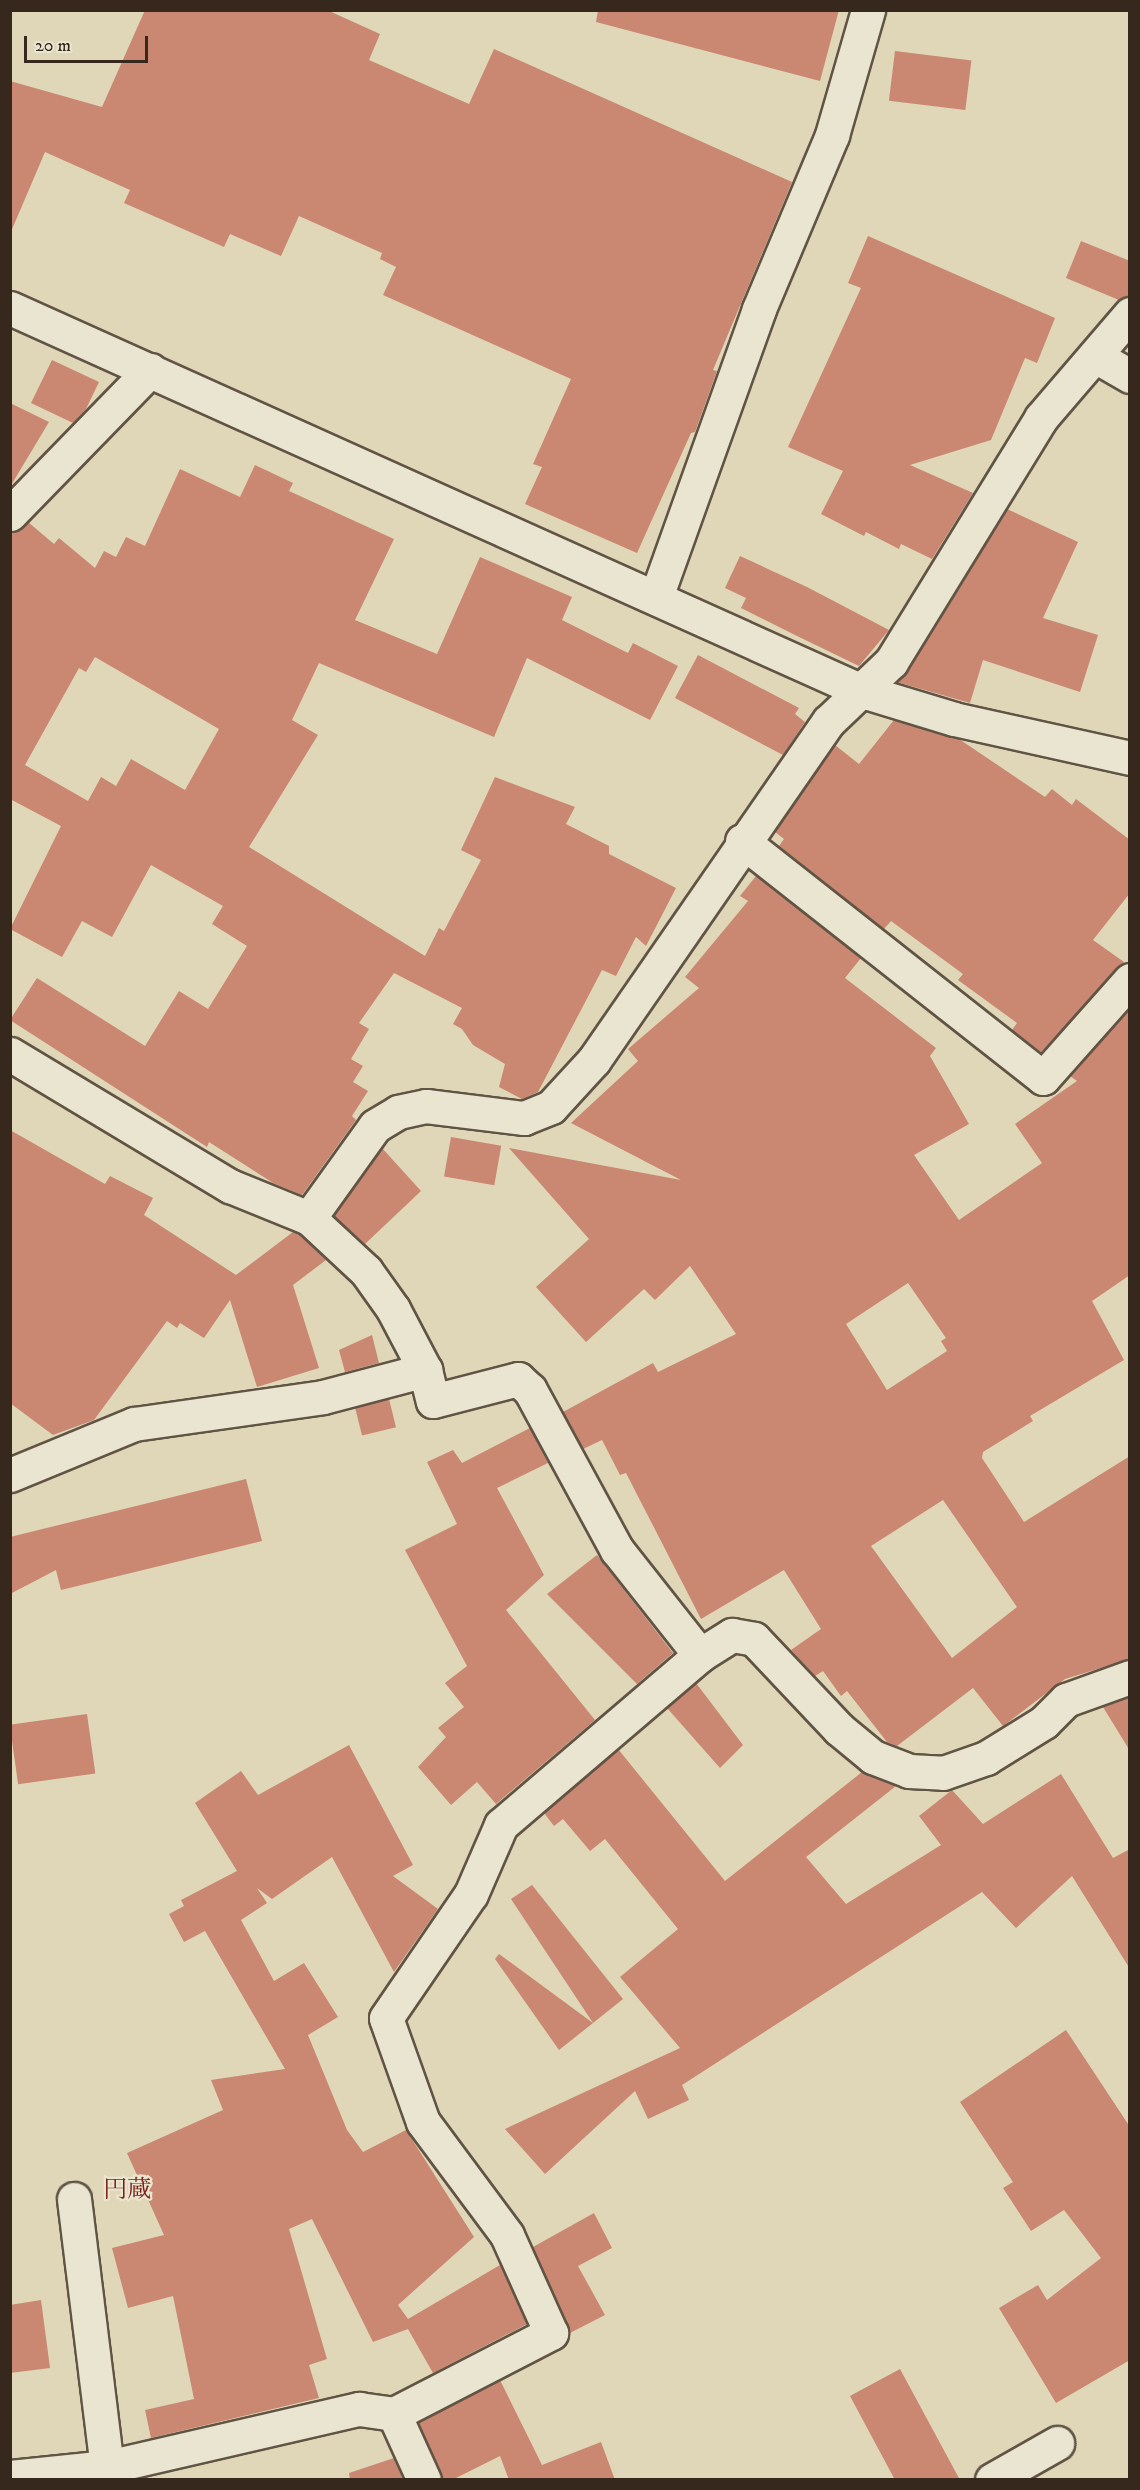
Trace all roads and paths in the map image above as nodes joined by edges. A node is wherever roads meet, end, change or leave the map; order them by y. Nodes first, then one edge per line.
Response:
1 (868, 10) edge
2 (10, 308) edge
3 (1130, 314) edge
4 (1097, 357) junction
5 (150, 370) junction
6 (1130, 376) edge
7 (10, 514) edge
8 (656, 597) junction
9 (862, 691) junction
10 (1130, 758) edge
11 (742, 841) junction
12 (1130, 980) edge
13 (10, 1054) edge
14 (309, 1218) junction
15 (424, 1370) junction
16 (10, 1474) edge
17 (700, 1655) junction
18 (1130, 1677) edge
19 (74, 2199) dead end
20 (394, 2414) junction
21 (1057, 2443) dead end
22 (107, 2467) junction
23 (10, 2478) edge
24 (424, 2480) edge
25 (992, 2480) edge

1 - 8 street
2 - 5 street
3 - 4 street
4 - 6 street
4 - 9 street
5 - 7 street
5 - 8 street
8 - 9 street
9 - 10 street
9 - 11 street
11 - 12 street
11 - 14 street
13 - 14 street
14 - 15 street
15 - 16 street
15 - 17 street
17 - 18 street
17 - 20 street
19 - 22 street
20 - 22 street
20 - 24 street
21 - 25 street
22 - 23 street

